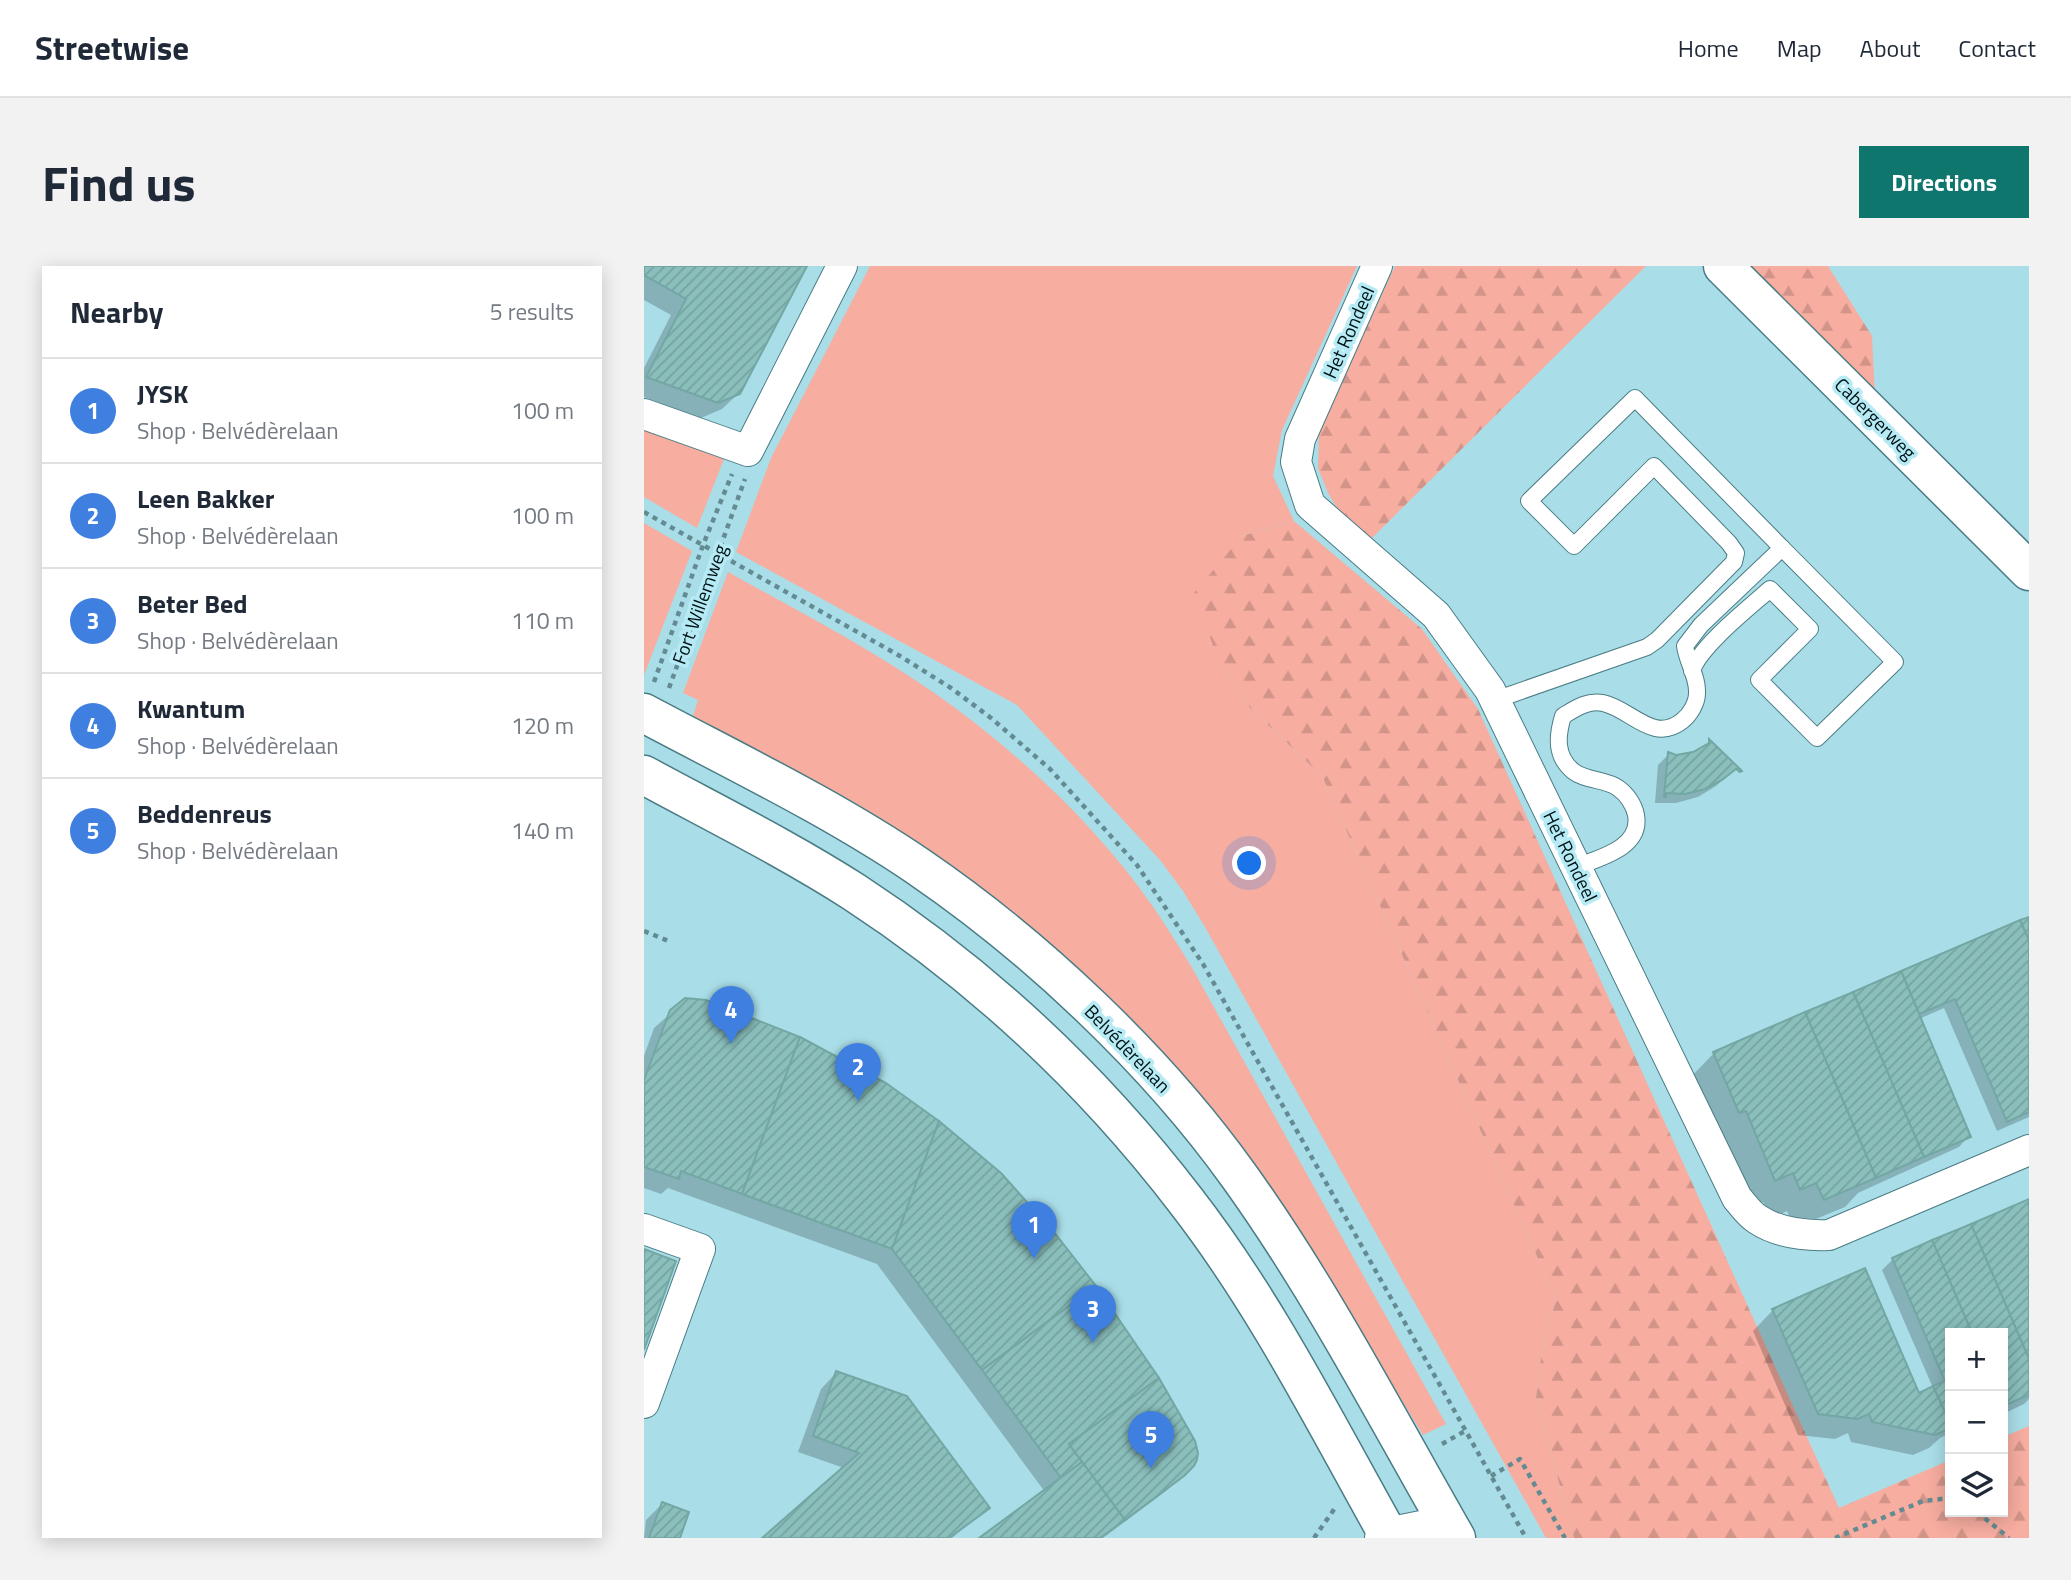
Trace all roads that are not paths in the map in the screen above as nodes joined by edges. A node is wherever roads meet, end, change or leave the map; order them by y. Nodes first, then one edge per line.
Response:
1 (842, 266) edge
2 (1377, 266) edge
3 (1723, 266) edge
4 (644, 414) edge
5 (1782, 548) junction
6 (2029, 571) edge
7 (1692, 671) junction
8 (1495, 700) junction
9 (651, 706) edge
10 (644, 775) edge
11 (1576, 867) junction
12 (2029, 1150) edge
13 (644, 1229) edge
14 (644, 1403) edge
15 (1445, 1532) edge
16 (1386, 1536) edge

1 - 4 street
2 - 8 street, Het Rondeel
3 - 6 main road, Cabergerweg
5 - 7 lane
5 - 7 lane
5 - 8 lane
7 - 11 lane
8 - 11 street, Het Rondeel
9 - 15 main road, Belvédèrelaan
10 - 16 main road
11 - 12 street, Het Rondeel
13 - 14 street
15 - 16 street

